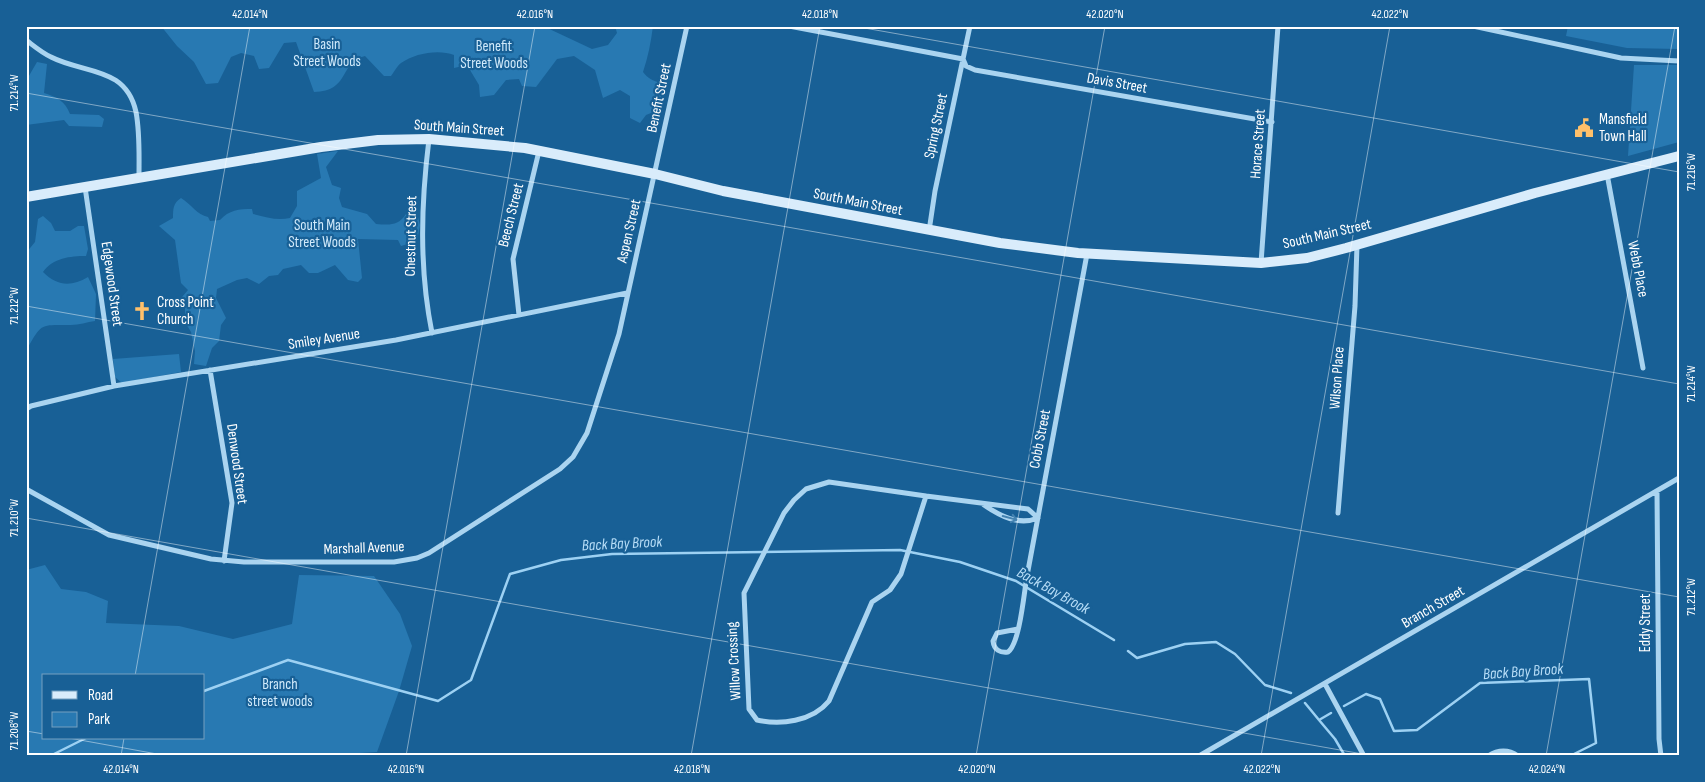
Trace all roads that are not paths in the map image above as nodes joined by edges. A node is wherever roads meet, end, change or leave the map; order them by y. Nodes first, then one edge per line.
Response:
1 (687, 26) edge
2 (789, 26) edge
3 (970, 26) edge
4 (1278, 26) edge
5 (1473, 26) edge
6 (26, 40) edge
7 (964, 59) junction
8 (1679, 61) edge
9 (1272, 122) junction
10 (430, 139) junction
11 (539, 151) junction
12 (1679, 156) edge
13 (655, 174) junction
14 (1607, 174) junction
15 (139, 177) junction
16 (85, 186) junction
17 (26, 197) edge
18 (929, 231) junction
19 (1357, 245) junction
20 (1087, 254) junction
21 (1260, 263) junction
22 (627, 294) junction
23 (519, 315) junction
24 (432, 333) junction
25 (1643, 368) dead end
26 (210, 370) junction
27 (114, 386) junction
28 (26, 409) edge
29 (1679, 478) edge
30 (26, 489) edge
31 (1657, 491) junction
32 (926, 496) junction
33 (984, 505) junction
34 (1338, 513) dead end
35 (1038, 518) junction
36 (224, 561) junction
37 (1018, 629) junction
38 (1325, 684) junction
39 (1199, 756) edge
40 (1364, 756) edge
41 (1488, 756) edge
42 (1518, 756) edge
43 (1661, 756) edge

1 - 13 street, Benefit Street
2 - 7 street
3 - 7 street, Spring Street
4 - 9 street, Horace Street
5 - 8 street
6 - 15 street
7 - 9 street, Davis Street
7 - 18 street, Spring Street
9 - 21 street, Horace Street
10 - 11 main road, South Main Street
10 - 15 main road, South Main Street
10 - 24 street, Chestnut Street
11 - 13 main road, South Main Street
11 - 23 street, Beech Street
12 - 14 main road, South Main Street
13 - 18 main road, South Main Street
13 - 22 street, Aspen Street
14 - 19 main road, South Main Street
14 - 25 street, Webb Place
15 - 16 main road, South Main Street
16 - 17 main road, South Main Street
16 - 27 street, Edgewood Street
18 - 20 main road, South Main Street
19 - 21 main road, South Main Street
19 - 34 street, Wilson Place
20 - 21 main road, South Main Street
20 - 35 street, Cobb Street
22 - 23 street, Smiley Avenue
22 - 36 street, Marshall Avenue
23 - 24 street, Smiley Avenue
24 - 26 street, Smiley Avenue
26 - 27 street, Smiley Avenue
26 - 36 street, Denwood Street
27 - 28 street, Smiley Avenue
29 - 31 street, Branch Street
30 - 36 street, Marshall Avenue
31 - 38 street, Branch Street
31 - 43 street, Eddy Street
32 - 32 street, Willow Crossing
32 - 33 street, Willow Crossing
33 - 35 street, Willow Crossing
33 -> 35 street, Willow Crossing
35 - 37 street, Cobb Street
37 - 37 street, Cobb Street
38 - 39 street, Branch Street
38 - 40 street
41 - 42 street

